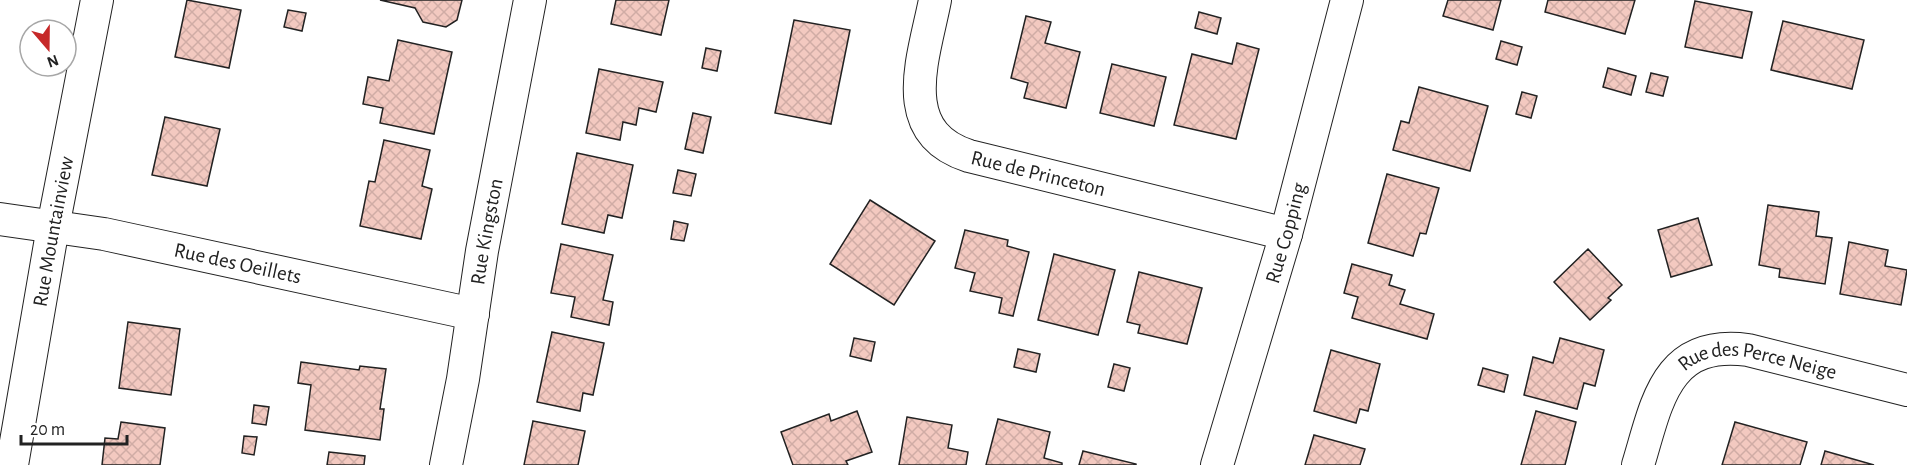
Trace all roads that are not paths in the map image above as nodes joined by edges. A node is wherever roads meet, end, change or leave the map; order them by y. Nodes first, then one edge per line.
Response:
1 (97, 0) edge
2 (530, 0) edge
3 (935, 0) edge
4 (1347, 0) edge
5 (0, 219) edge
6 (53, 227) junction
7 (1286, 234) junction
8 (473, 314) junction
9 (1907, 390) edge
10 (12, 465) edge
11 (446, 465) edge
12 (1217, 465) edge
13 (1638, 465) edge

1 - 6 street, Rue Mountainview
2 - 8 street, Rue Kingston
3 - 7 street, Rue de Princeton
4 - 7 street, Rue Copping
5 - 6 street, Rue des Oeillets
6 - 8 street, Rue des Oeillets
6 - 10 street, Rue Mountainview
7 - 12 street, Rue Copping
8 - 11 street, Rue Kingston
9 - 13 street, Rue des Perce Neige

